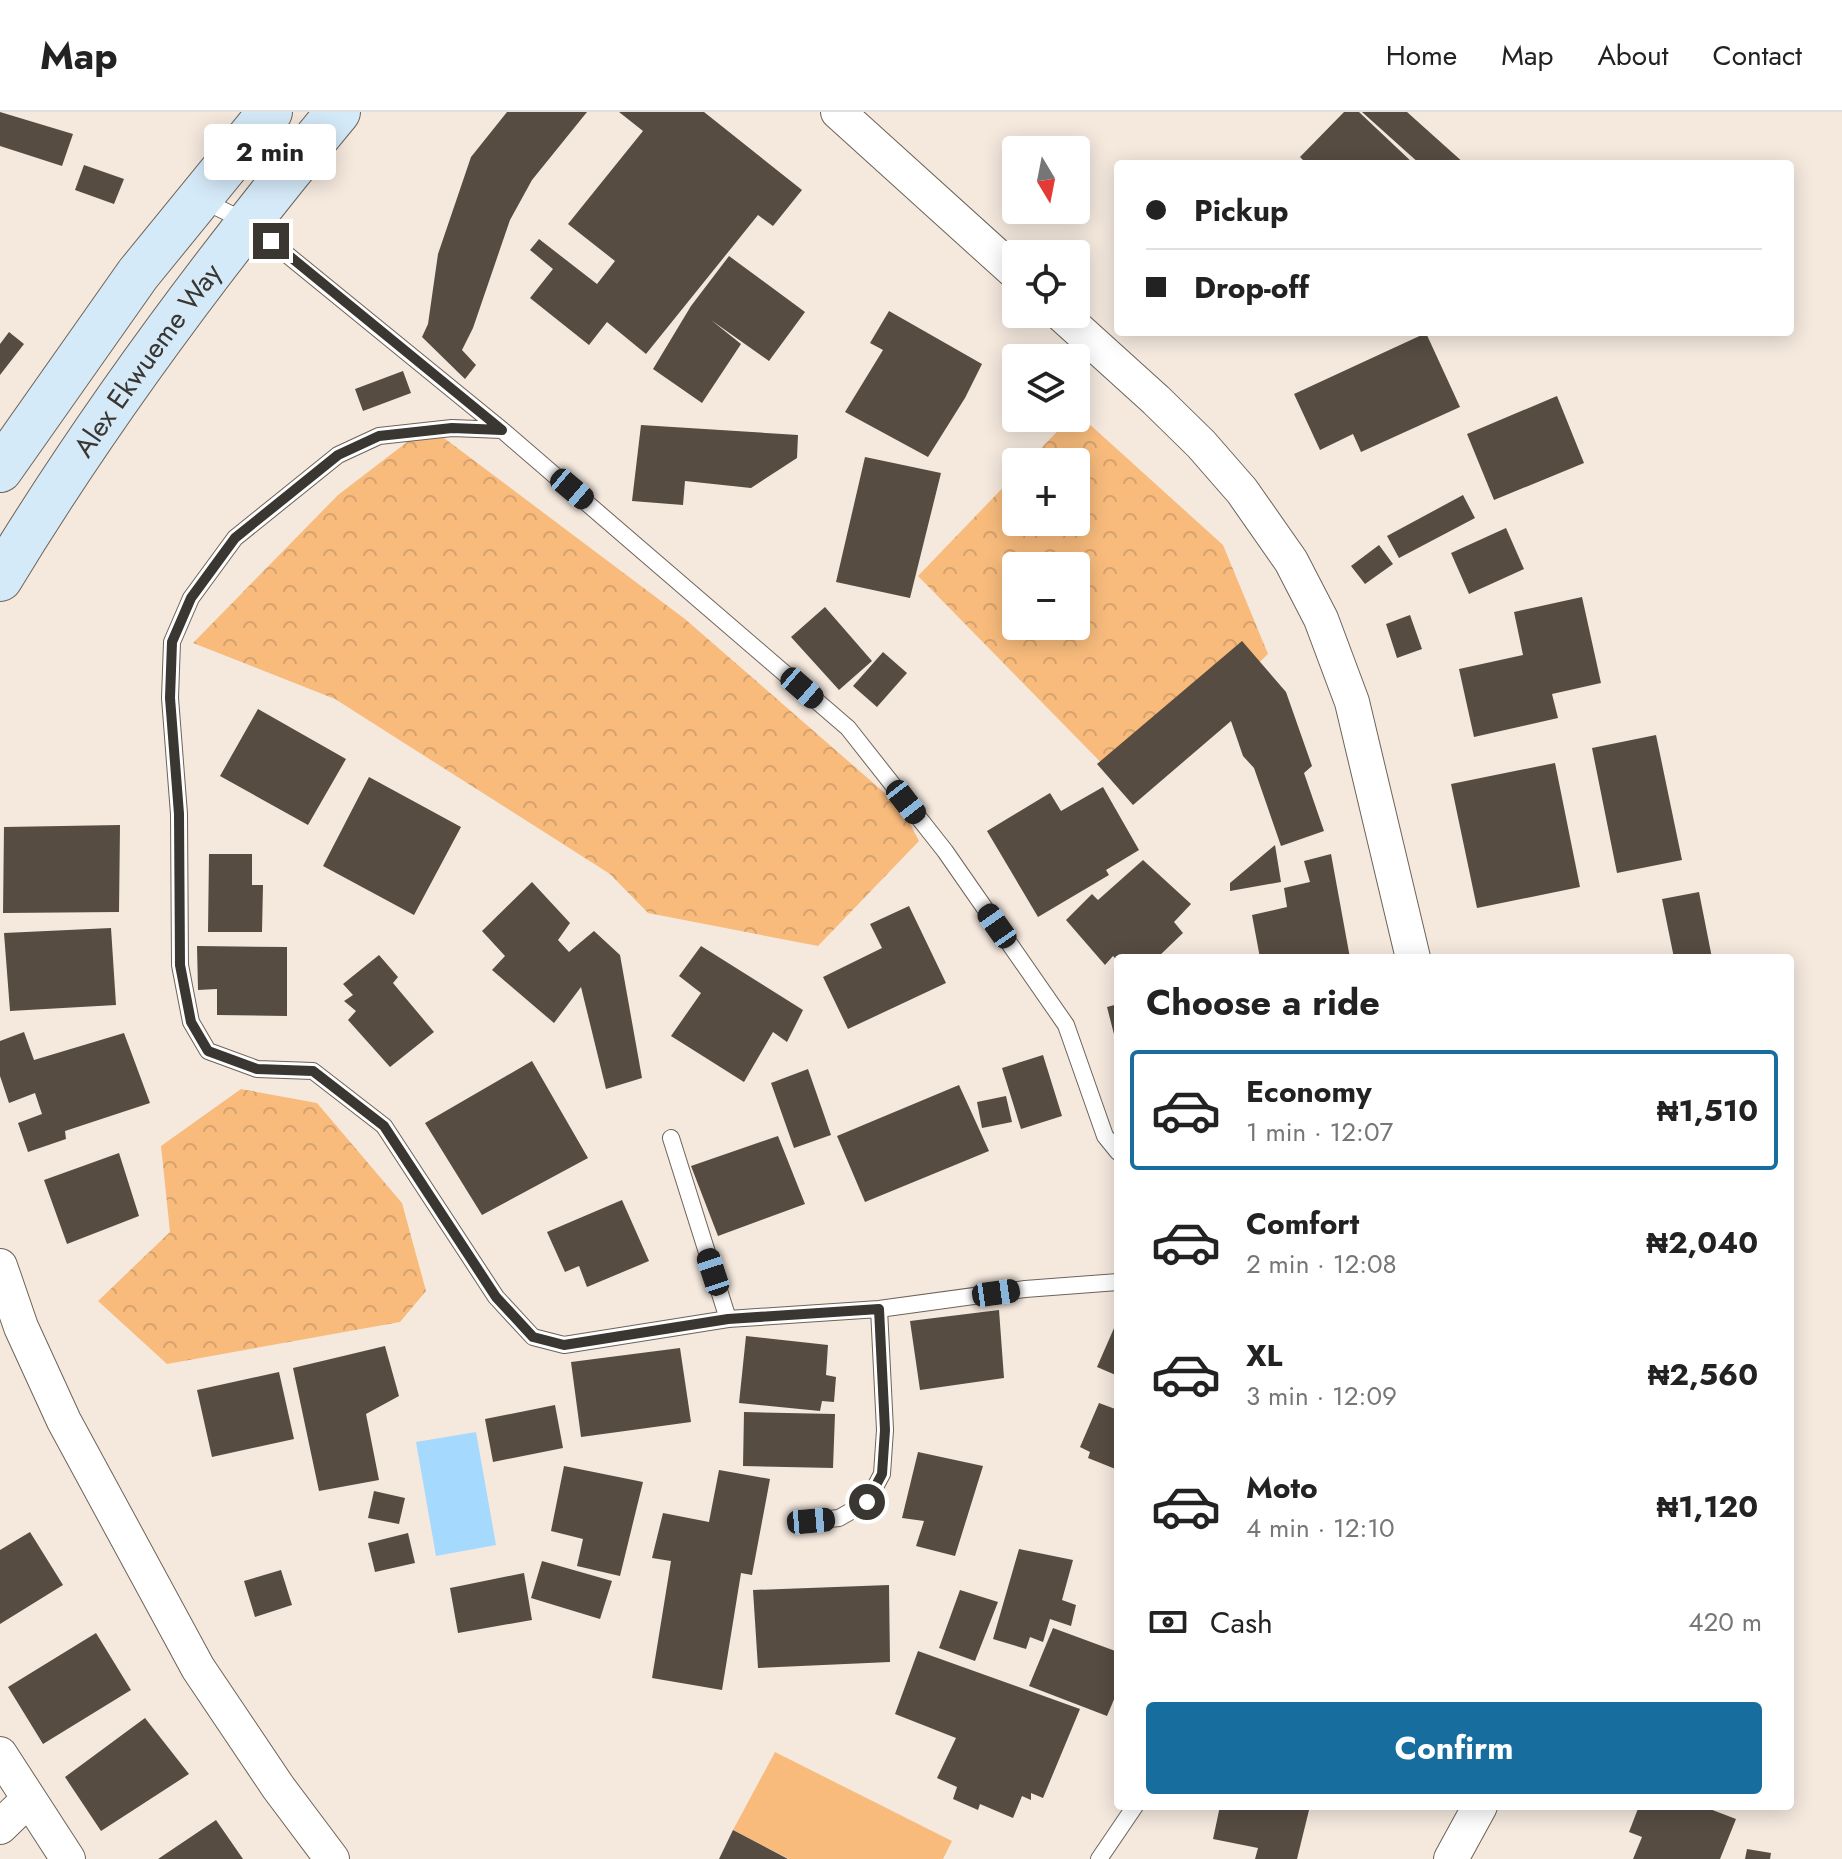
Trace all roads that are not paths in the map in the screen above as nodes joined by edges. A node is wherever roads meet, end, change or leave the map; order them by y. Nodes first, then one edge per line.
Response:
1 (270, 112) edge
2 (338, 112) edge
3 (838, 112) edge
4 (200, 198) junction
5 (247, 222) junction
6 (1002, 260) edge
7 (1076, 328) edge
8 (502, 430) junction
9 (0, 470) edge
10 (0, 579) edge
11 (1412, 954) edge
12 (671, 1138) dead end
13 (1114, 1147) edge
14 (0, 1266) edge
15 (1114, 1282) edge
16 (879, 1309) junction
17 (728, 1319) junction
18 (811, 1521) dead end
19 (0, 1754) edge
20 (29, 1799) junction
21 (1132, 1810) edge
22 (1478, 1810) edge
23 (0, 1827) edge
24 (68, 1859) edge
25 (332, 1859) edge
26 (1099, 1859) edge
27 (1451, 1859) edge

1 - 4 street, Alex Ekwueme Way
2 - 5 street, Alex Ekwueme Way
3 - 6 street
4 - 5 lane
4 - 9 street, Alex Ekwueme Way
5 - 8 lane
5 - 10 street, Alex Ekwueme Way
7 - 11 street
8 - 13 lane
8 - 17 lane
12 - 17 lane
14 - 25 street
15 - 16 lane
16 - 17 lane
16 - 18 lane
19 - 20 street
20 - 23 street
20 - 24 street
21 - 26 lane
22 - 27 street

